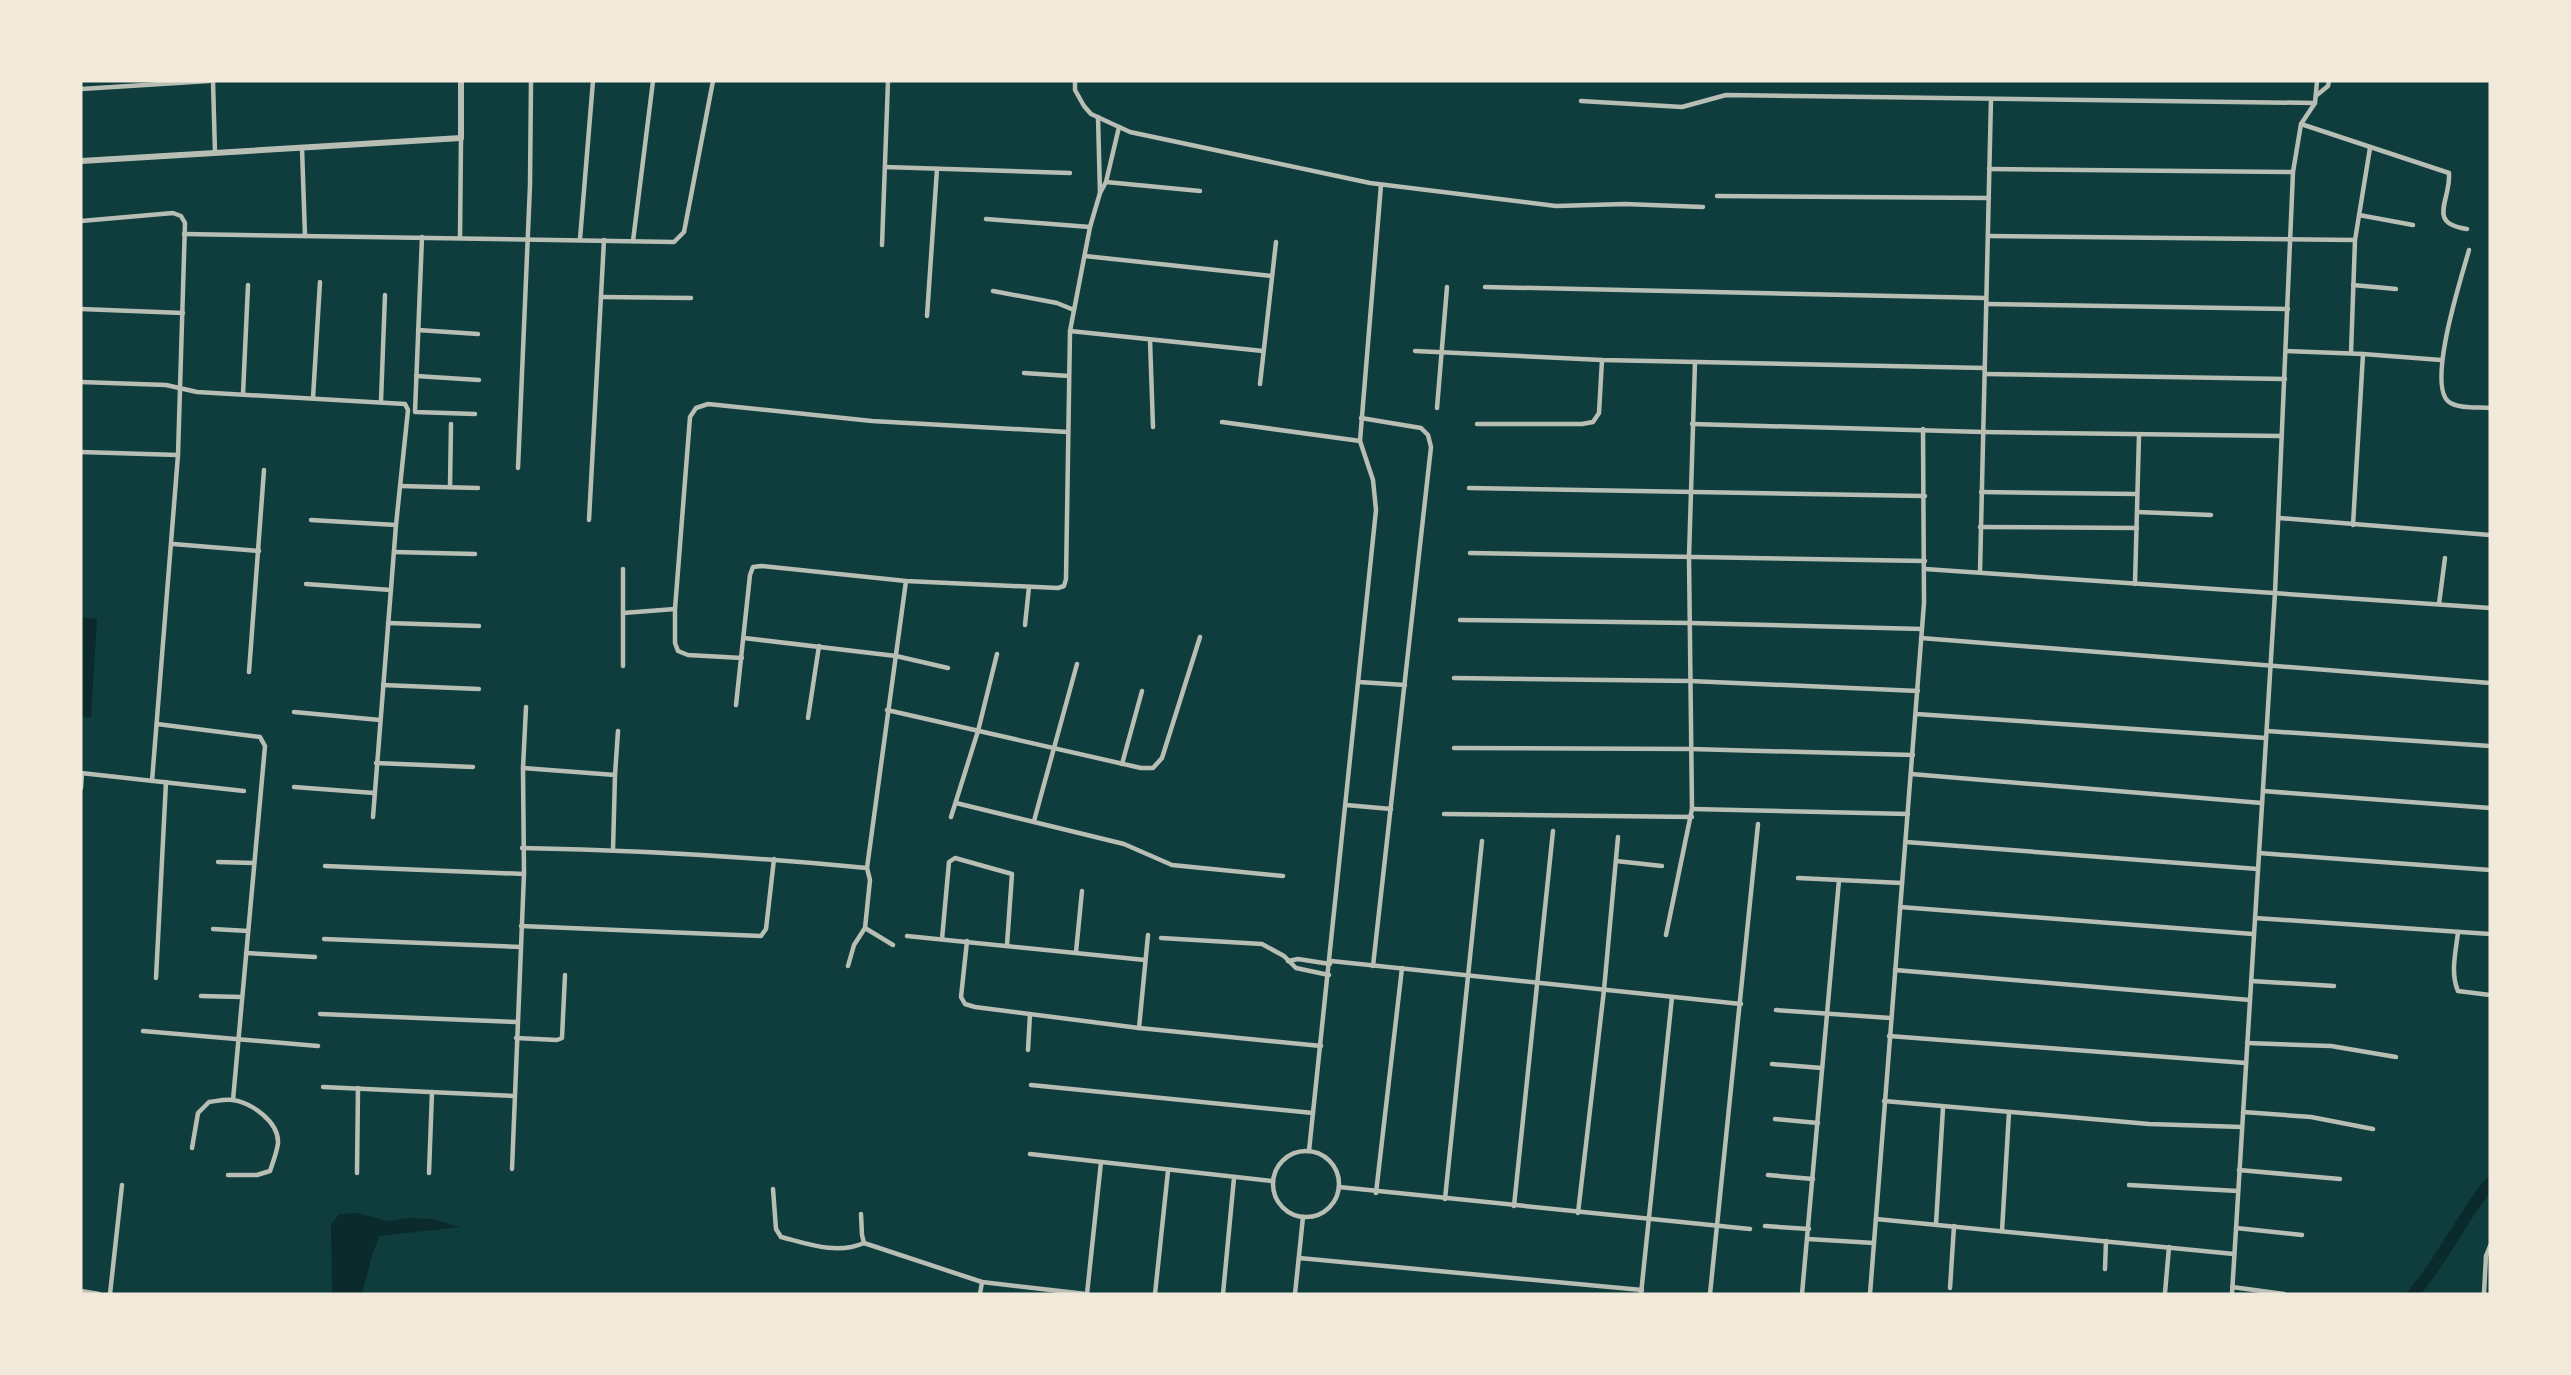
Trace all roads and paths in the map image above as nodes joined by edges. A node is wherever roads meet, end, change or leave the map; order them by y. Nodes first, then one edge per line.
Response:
1 (211, 81) edge
2 (461, 81) edge
3 (531, 81) edge
4 (593, 81) edge
5 (653, 81) edge
6 (713, 81) edge
7 (888, 81) edge
8 (1076, 81) edge
9 (2317, 81) edge
10 (2329, 81) edge
11 (81, 89) edge
12 (2317, 95) junction
13 (1991, 99) junction
14 (1581, 101) dead end
15 (2315, 103) junction
16 (1098, 117) junction
17 (2301, 124) junction
18 (1119, 127) junction
19 (461, 138) junction
20 (302, 148) junction
21 (2370, 148) junction
22 (215, 153) junction
23 (81, 161) edge
24 (885, 167) junction
25 (937, 169) junction
26 (1989, 169) junction
27 (2293, 172) junction
28 (1070, 173) dead end
29 (1106, 182) junction
30 (1381, 185) junction
31 (1200, 191) dead end
32 (1100, 193) junction
33 (1717, 196) dead end
34 (1989, 198) junction
35 (1703, 207) dead end
36 (2359, 215) junction
37 (986, 219) dead end
38 (81, 221) edge
39 (2413, 225) dead end
40 (1090, 227) junction
41 (2467, 230) dead end
42 (184, 234) junction
43 (305, 236) junction
44 (1988, 236) junction
45 (422, 237) junction
46 (460, 237) junction
47 (527, 238) junction
48 (580, 239) junction
49 (2291, 239) junction
50 (604, 240) junction
51 (2355, 240) junction
52 (633, 241) junction
53 (1275, 242) dead end
54 (882, 245) dead end
55 (2469, 250) dead end
56 (1085, 256) junction
57 (1272, 276) junction
58 (320, 282) dead end
59 (248, 285) dead end
60 (2353, 285) junction
61 (1447, 287) dead end
62 (1485, 287) dead end
63 (2396, 289) dead end
64 (993, 291) dead end
65 (385, 295) dead end
66 (601, 297) junction
67 (691, 298) dead end
68 (1986, 298) junction
69 (1986, 304) junction
70 (81, 309) edge
71 (2288, 309) junction
72 (1074, 310) junction
73 (183, 313) junction
74 (927, 316) dead end
75 (418, 330) junction
76 (1070, 332) junction
77 (478, 334) dead end
78 (1150, 340) junction
79 (1263, 351) junction
80 (1415, 351) dead end
81 (2286, 351) junction
82 (1442, 352) junction
83 (2351, 353) junction
84 (2364, 354) junction
85 (1602, 360) junction
86 (2441, 360) junction
87 (1695, 362) junction
88 (1985, 371) junction
89 (1024, 373) dead end
90 (416, 376) junction
91 (1069, 376) junction
92 (2285, 379) junction
93 (479, 380) dead end
94 (81, 382) edge
95 (1260, 384) dead end
96 (182, 389) junction
97 (243, 394) junction
98 (313, 398) junction
99 (381, 401) junction
100 (1437, 408) dead end
101 (2490, 408) edge
102 (475, 414) dead end
103 (1361, 418) junction
104 (1222, 422) dead end
105 (451, 424) dead end
106 (1477, 424) dead end
107 (1692, 424) junction
108 (1153, 427) dead end
109 (1923, 429) junction
110 (1068, 432) junction
111 (1983, 432) junction
112 (2139, 435) junction
113 (2282, 436) junction
114 (1360, 441) junction
115 (81, 452) edge
116 (178, 454) junction
117 (518, 468) dead end
118 (264, 470) dead end
119 (400, 486) junction
120 (450, 487) junction
121 (478, 488) dead end
122 (1469, 488) dead end
123 (1691, 490) junction
124 (1981, 492) junction
125 (2137, 494) junction
126 (1925, 496) junction
127 (2137, 512) junction
128 (2211, 514) dead end
129 (2279, 519) junction
130 (311, 520) dead end
131 (589, 520) dead end
132 (396, 525) junction
133 (2353, 525) junction
134 (1980, 527) junction
135 (2137, 528) junction
136 (2490, 535) edge
137 (172, 544) junction
138 (259, 551) junction
139 (394, 552) junction
140 (1470, 553) dead end
141 (475, 554) dead end
142 (1689, 557) junction
143 (2445, 558) dead end
144 (1925, 561) junction
145 (623, 569) dead end
146 (1925, 569) junction
147 (1980, 572) junction
148 (906, 581) junction
149 (306, 584) dead end
150 (2135, 584) junction
151 (1029, 587) junction
152 (391, 590) junction
153 (2275, 593) junction
154 (2439, 604) junction
155 (2490, 608) edge
156 (675, 609) junction
157 (623, 612) junction
158 (1460, 620) dead end
159 (388, 623) junction
160 (1690, 623) junction
161 (1024, 625) dead end
162 (479, 626) dead end
163 (1922, 629) junction
164 (1200, 637) dead end
165 (744, 638) junction
166 (1921, 638) junction
167 (819, 646) junction
168 (997, 654) dead end
169 (896, 656) junction
170 (742, 658) junction
171 (1077, 664) dead end
172 (623, 666) dead end
173 (2271, 666) junction
174 (948, 668) dead end
175 (249, 672) dead end
176 (1454, 678) dead end
177 (1690, 681) junction
178 (1359, 682) junction
179 (2490, 683) edge
180 (383, 685) junction
181 (1405, 685) junction
182 (479, 689) dead end
183 (1142, 691) dead end
184 (1918, 691) junction
185 (736, 705) dead end
186 (526, 707) dead end
187 (887, 710) junction
188 (294, 712) dead end
189 (1916, 714) junction
190 (808, 718) dead end
191 (380, 720) junction
192 (157, 724) junction
193 (618, 731) dead end
194 (978, 731) junction
195 (2267, 731) junction
196 (2266, 738) junction
197 (2490, 746) edge
198 (1454, 748) dead end
199 (1054, 749) junction
200 (1691, 749) junction
201 (1913, 755) junction
202 (376, 763) junction
203 (1122, 764) junction
204 (473, 767) dead end
205 (523, 768) junction
206 (81, 773) edge
207 (1911, 774) junction
208 (615, 775) junction
209 (152, 781) junction
210 (166, 782) junction
211 (294, 787) dead end
212 (81, 788) edge
213 (244, 790) dead end
214 (2263, 791) junction
215 (374, 793) junction
216 (956, 803) junction
217 (2262, 803) junction
218 (1347, 805) junction
219 (2490, 808) edge
220 (1390, 809) junction
221 (1692, 809) junction
222 (1444, 814) dead end
223 (1908, 814) junction
224 (373, 817) dead end
225 (951, 817) dead end
226 (1692, 817) junction
227 (1034, 821) junction
228 (1758, 824) dead end
229 (1553, 831) dead end
230 (1618, 837) dead end
231 (1482, 841) dead end
232 (1906, 842) junction
233 (522, 848) junction
234 (613, 850) junction
235 (2259, 853) junction
236 (774, 859) junction
237 (1616, 861) junction
238 (219, 862) dead end
239 (254, 863) junction
240 (325, 866) dead end
241 (1662, 866) dead end
242 (867, 868) junction
243 (2258, 869) junction
244 (2490, 870) edge
245 (524, 874) junction
246 (1283, 876) dead end
247 (1798, 878) dead end
248 (1839, 880) junction
249 (1902, 883) junction
250 (1082, 891) dead end
251 (1900, 907) junction
252 (2255, 918) junction
253 (521, 926) junction
254 (213, 928) dead end
255 (865, 928) junction
256 (248, 931) junction
257 (2458, 932) junction
258 (2490, 933) edge
259 (2253, 934) junction
260 (1148, 935) dead end
261 (1665, 935) dead end
262 (908, 936) dead end
263 (1161, 938) dead end
264 (324, 939) dead end
265 (942, 939) junction
266 (967, 941) junction
267 (893, 945) dead end
268 (1007, 945) junction
269 (520, 947) junction
270 (1076, 952) junction
271 (246, 953) junction
272 (315, 957) dead end
273 (1145, 960) junction
274 (1288, 961) junction
275 (1331, 963) junction
276 (848, 966) dead end
277 (1373, 966) junction
278 (1402, 968) junction
279 (1894, 970) junction
280 (565, 975) dead end
281 (1329, 975) junction
282 (1469, 975) junction
283 (156, 978) dead end
284 (2251, 981) junction
285 (1536, 982) junction
286 (2334, 986) dead end
287 (1604, 990) junction
288 (2490, 995) edge
289 (201, 996) dead end
290 (242, 997) junction
291 (1672, 997) junction
292 (2250, 1000) junction
293 (1741, 1004) junction
294 (1776, 1010) dead end
295 (1827, 1013) junction
296 (320, 1014) dead end
297 (1030, 1014) junction
298 (1890, 1018) junction
299 (517, 1022) junction
300 (1139, 1028) junction
301 (143, 1031) dead end
302 (1889, 1036) junction
303 (516, 1038) junction
304 (238, 1039) junction
305 (2247, 1043) junction
306 (318, 1046) dead end
307 (1321, 1046) junction
308 (1028, 1050) dead end
309 (2396, 1057) dead end
310 (2246, 1063) junction
311 (1772, 1064) dead end
312 (1822, 1068) junction
313 (1031, 1085) dead end
314 (323, 1086) dead end
315 (358, 1088) junction
316 (432, 1092) junction
317 (514, 1096) junction
318 (233, 1100) junction
319 (1884, 1101) junction
320 (1943, 1108) junction
321 (2009, 1112) junction
322 (2243, 1112) junction
323 (1313, 1113) junction
324 (1775, 1119) dead end
325 (1818, 1124) junction
326 (2242, 1127) junction
327 (2373, 1129) dead end
328 (192, 1148) dead end
329 (1309, 1151) junction
330 (1030, 1154) dead end
331 (1101, 1162) junction
332 (512, 1169) dead end
333 (1168, 1170) junction
334 (2239, 1170) junction
335 (357, 1173) dead end
336 (429, 1173) dead end
337 (228, 1175) dead end
338 (1768, 1175) dead end
339 (1234, 1178) junction
340 (1813, 1179) junction
341 (2340, 1179) dead end
342 (1273, 1181) junction
343 (122, 1185) dead end
344 (2130, 1185) dead end
345 (1339, 1187) junction
346 (773, 1189) dead end
347 (2238, 1191) junction
348 (1376, 1193) junction
349 (1445, 1199) junction
350 (1514, 1206) junction
351 (1578, 1213) junction
352 (861, 1214) dead end
353 (1303, 1217) junction
354 (1649, 1219) junction
355 (1876, 1219) junction
356 (1936, 1224) junction
357 (1718, 1226) junction
358 (1765, 1226) dead end
359 (1954, 1226) junction
360 (2236, 1228) junction
361 (1750, 1229) dead end
362 (1809, 1229) junction
363 (2002, 1231) junction
364 (2302, 1235) dead end
365 (1808, 1239) junction
366 (2106, 1241) junction
367 (864, 1243) junction
368 (1874, 1243) junction
369 (2490, 1246) edge
370 (2169, 1247) junction
371 (2234, 1254) junction
372 (1299, 1258) junction
373 (2105, 1269) dead end
374 (982, 1282) junction
375 (2232, 1287) junction
376 (1950, 1288) dead end
377 (81, 1290) edge
378 (1642, 1292) edge
379 (2165, 1293) edge
380 (99, 1294) edge
381 (110, 1294) edge
382 (980, 1294) edge
383 (1087, 1294) edge
384 (1155, 1294) edge
385 (1222, 1294) edge
386 (1295, 1294) edge
387 (1710, 1294) edge
388 (1802, 1294) edge
389 (1870, 1294) edge
390 (2232, 1294) edge
391 (2284, 1294) edge
392 (2484, 1294) edge

1 - 11 street
1 - 22 street
2 - 19 street
3 - 47 street
4 - 48 street
5 - 52 street
6 - 52 street
7 - 24 street
8 - 16 street
9 - 12 street
10 - 12 street
12 - 15 street
13 - 14 street
13 - 15 street
13 - 26 street
15 - 17 street
16 - 18 street
16 - 32 street
17 - 21 street
17 - 27 street
18 - 29 street
18 - 30 street
19 - 20 street
19 - 46 street
20 - 22 street
20 - 43 street
21 - 36 street
21 - 41 street
22 - 23 street
24 - 25 street
24 - 54 street
25 - 28 street
25 - 74 street
26 - 27 street
26 - 34 street
27 - 49 street
29 - 31 street
29 - 32 street
30 - 35 street
30 - 103 street
32 - 40 street
33 - 34 street
34 - 44 street
36 - 39 street
36 - 51 street
37 - 40 street
38 - 42 street
40 - 56 street
42 - 43 street
42 - 73 street
43 - 45 street
44 - 49 street
44 - 68 street
45 - 46 street
45 - 75 street
46 - 47 street
47 - 48 street
47 - 117 street
48 - 50 street
49 - 51 street
49 - 71 street
50 - 52 street
50 - 66 street
51 - 60 street
53 - 57 street
55 - 86 street
56 - 57 street
56 - 72 street
57 - 79 street
58 - 98 street
59 - 97 street
60 - 63 street
60 - 83 street
61 - 82 street
62 - 68 street
64 - 72 street
65 - 99 street
66 - 67 street
66 - 131 street
68 - 69 street
69 - 71 street
69 - 88 street
70 - 73 street
71 - 81 street
72 - 76 street
73 - 96 street
75 - 77 street
75 - 90 street
76 - 78 street
76 - 91 street
78 - 79 street
78 - 108 street
79 - 95 street
80 - 82 street
81 - 83 street
81 - 92 street
82 - 85 street
82 - 100 street
83 - 84 street
84 - 86 street
84 - 133 street
85 - 87 street
85 - 106 street
86 - 101 street
87 - 88 street
87 - 107 street
88 - 92 street
88 - 111 street
89 - 91 street
90 - 93 street
90 - 102 street
91 - 110 street
92 - 113 street
94 - 96 street
96 - 97 street
96 - 116 street
97 - 98 street
98 - 99 street
99 - 119 street
103 - 114 street
103 - 181 street
104 - 114 street
105 - 120 street
107 - 109 street
107 - 123 street
109 - 111 street
109 - 126 street
110 - 151 street
110 - 156 street
111 - 112 street
111 - 124 street
112 - 113 street
112 - 125 street
113 - 129 street
114 - 178 street
115 - 116 street
116 - 137 street
118 - 138 street
119 - 120 street
119 - 132 street
120 - 121 street
122 - 123 street
123 - 126 street
123 - 142 street
124 - 125 street
124 - 134 street
125 - 127 street
126 - 144 street
127 - 128 street
127 - 135 street
129 - 133 street
129 - 153 street
130 - 132 street
132 - 139 street
133 - 136 street
134 - 135 street
134 - 147 street
135 - 150 street
137 - 138 street
137 - 192 street
138 - 175 street
139 - 141 street
139 - 152 street
140 - 142 street
142 - 144 street
142 - 160 street
143 - 154 street
144 - 146 street
145 - 157 street
146 - 147 street
146 - 163 street
147 - 150 street
148 - 151 street
148 - 165 street
148 - 169 street
149 - 152 street
150 - 153 street
151 - 161 street
152 - 159 street
153 - 154 street
153 - 173 street
154 - 155 street
156 - 157 street
156 - 170 street
157 - 172 street
158 - 160 street
159 - 162 street
159 - 180 street
160 - 163 street
160 - 177 street
163 - 166 street
164 - 203 street
165 - 167 street
165 - 170 street
166 - 173 street
166 - 184 street
167 - 169 street
167 - 190 street
168 - 194 street
169 - 174 street
169 - 187 street
170 - 185 street
171 - 199 street
173 - 179 street
173 - 195 street
176 - 177 street
177 - 184 street
177 - 200 street
178 - 181 street
178 - 218 street
180 - 182 street
180 - 191 street
181 - 220 street
183 - 203 street
184 - 189 street
186 - 205 street
187 - 194 street
187 - 242 street
188 - 191 street
189 - 196 street
189 - 201 street
191 - 202 street
192 - 209 street
192 - 239 street
193 - 208 street
194 - 199 street
194 - 216 street
195 - 196 street
195 - 197 street
196 - 214 street
198 - 200 street
199 - 203 street
199 - 227 street
200 - 201 street
200 - 221 street
201 - 207 street
202 - 204 street
202 - 215 street
205 - 208 street
205 - 233 street
206 - 209 street
206 - 212 street
207 - 217 street
207 - 223 street
208 - 234 street
209 - 210 street
210 - 213 street
210 - 283 street
211 - 215 street
214 - 217 street
214 - 219 street
215 - 224 street
216 - 225 street
216 - 227 street
217 - 235 street
218 - 220 street
218 - 275 street
220 - 277 street
221 - 223 street
221 - 226 street
222 - 226 street
223 - 232 street
226 - 261 street
227 - 246 street
228 - 293 street
229 - 285 street
230 - 237 street
231 - 282 street
232 - 243 street
232 - 249 street
233 - 234 street
233 - 245 street
234 - 236 street
235 - 243 street
235 - 244 street
236 - 242 street
236 - 253 street
237 - 241 street
237 - 287 street
238 - 239 street
239 - 256 street
240 - 245 street
242 - 255 street
243 - 252 street
245 - 253 street
247 - 248 street
248 - 249 street
248 - 295 street
249 - 251 street
250 - 270 street
251 - 259 street
251 - 279 street
252 - 257 street
252 - 259 street
253 - 269 street
254 - 256 street
255 - 267 street
255 - 276 street
256 - 271 street
257 - 258 street
257 - 288 street
259 - 284 street
260 - 273 street
262 - 265 street
263 - 274 street
264 - 269 street
265 - 266 street
265 - 268 street
266 - 268 street
266 - 297 street
268 - 270 street
269 - 299 street
270 - 273 street
271 - 272 street
271 - 290 street
273 - 300 street
274 - 275 street
274 - 281 street
275 - 277 street
275 - 281 street
277 - 278 street
278 - 282 street
278 - 348 street
279 - 292 street
279 - 298 street
280 - 303 street
281 - 307 street
282 - 285 street
282 - 349 street
284 - 286 street
284 - 292 street
285 - 287 street
285 - 350 street
287 - 291 street
287 - 351 street
289 - 290 street
290 - 304 street
291 - 293 street
291 - 354 street
292 - 305 street
293 - 357 street
294 - 295 street
295 - 298 street
295 - 312 street
296 - 299 street
297 - 300 street
297 - 308 street
298 - 302 street
299 - 303 street
300 - 307 street
301 - 304 street
302 - 310 street
302 - 319 street
303 - 317 street
304 - 306 street
304 - 318 street
305 - 309 street
305 - 310 street
307 - 323 street
310 - 322 street
311 - 312 street
312 - 325 street
313 - 323 street
314 - 315 street
315 - 316 street
315 - 335 street
316 - 317 street
316 - 336 street
317 - 332 street
318 - 328 street
318 - 337 street
319 - 320 street
319 - 355 street
320 - 321 street
320 - 356 street
321 - 326 street
321 - 363 street
322 - 326 street
322 - 327 street
323 - 329 street
324 - 325 street
325 - 340 street
326 - 334 street
329 - 342 street
329 - 345 street
330 - 331 street
331 - 333 street
331 - 383 street
333 - 339 street
333 - 384 street
334 - 341 street
334 - 347 street
338 - 340 street
339 - 342 street
339 - 385 street
340 - 362 street
342 - 353 street
343 - 381 street
344 - 347 street
345 - 348 street
345 - 353 street
346 - 367 street
347 - 360 street
348 - 349 street
349 - 350 street
350 - 351 street
351 - 354 street
352 - 367 street
353 - 372 street
354 - 357 street
354 - 378 street
355 - 356 street
355 - 368 street
356 - 359 street
357 - 361 street
357 - 387 street
358 - 362 street
359 - 363 street
359 - 376 street
360 - 364 street
360 - 371 street
362 - 365 street
363 - 366 street
365 - 368 street
365 - 388 street
366 - 370 street
366 - 373 street
367 - 374 street
368 - 389 street
369 - 392 street
370 - 371 street
370 - 379 street
371 - 375 street
372 - 378 street
372 - 386 street
374 - 382 street
374 - 383 street
375 - 390 street
375 - 391 street
377 - 380 street

